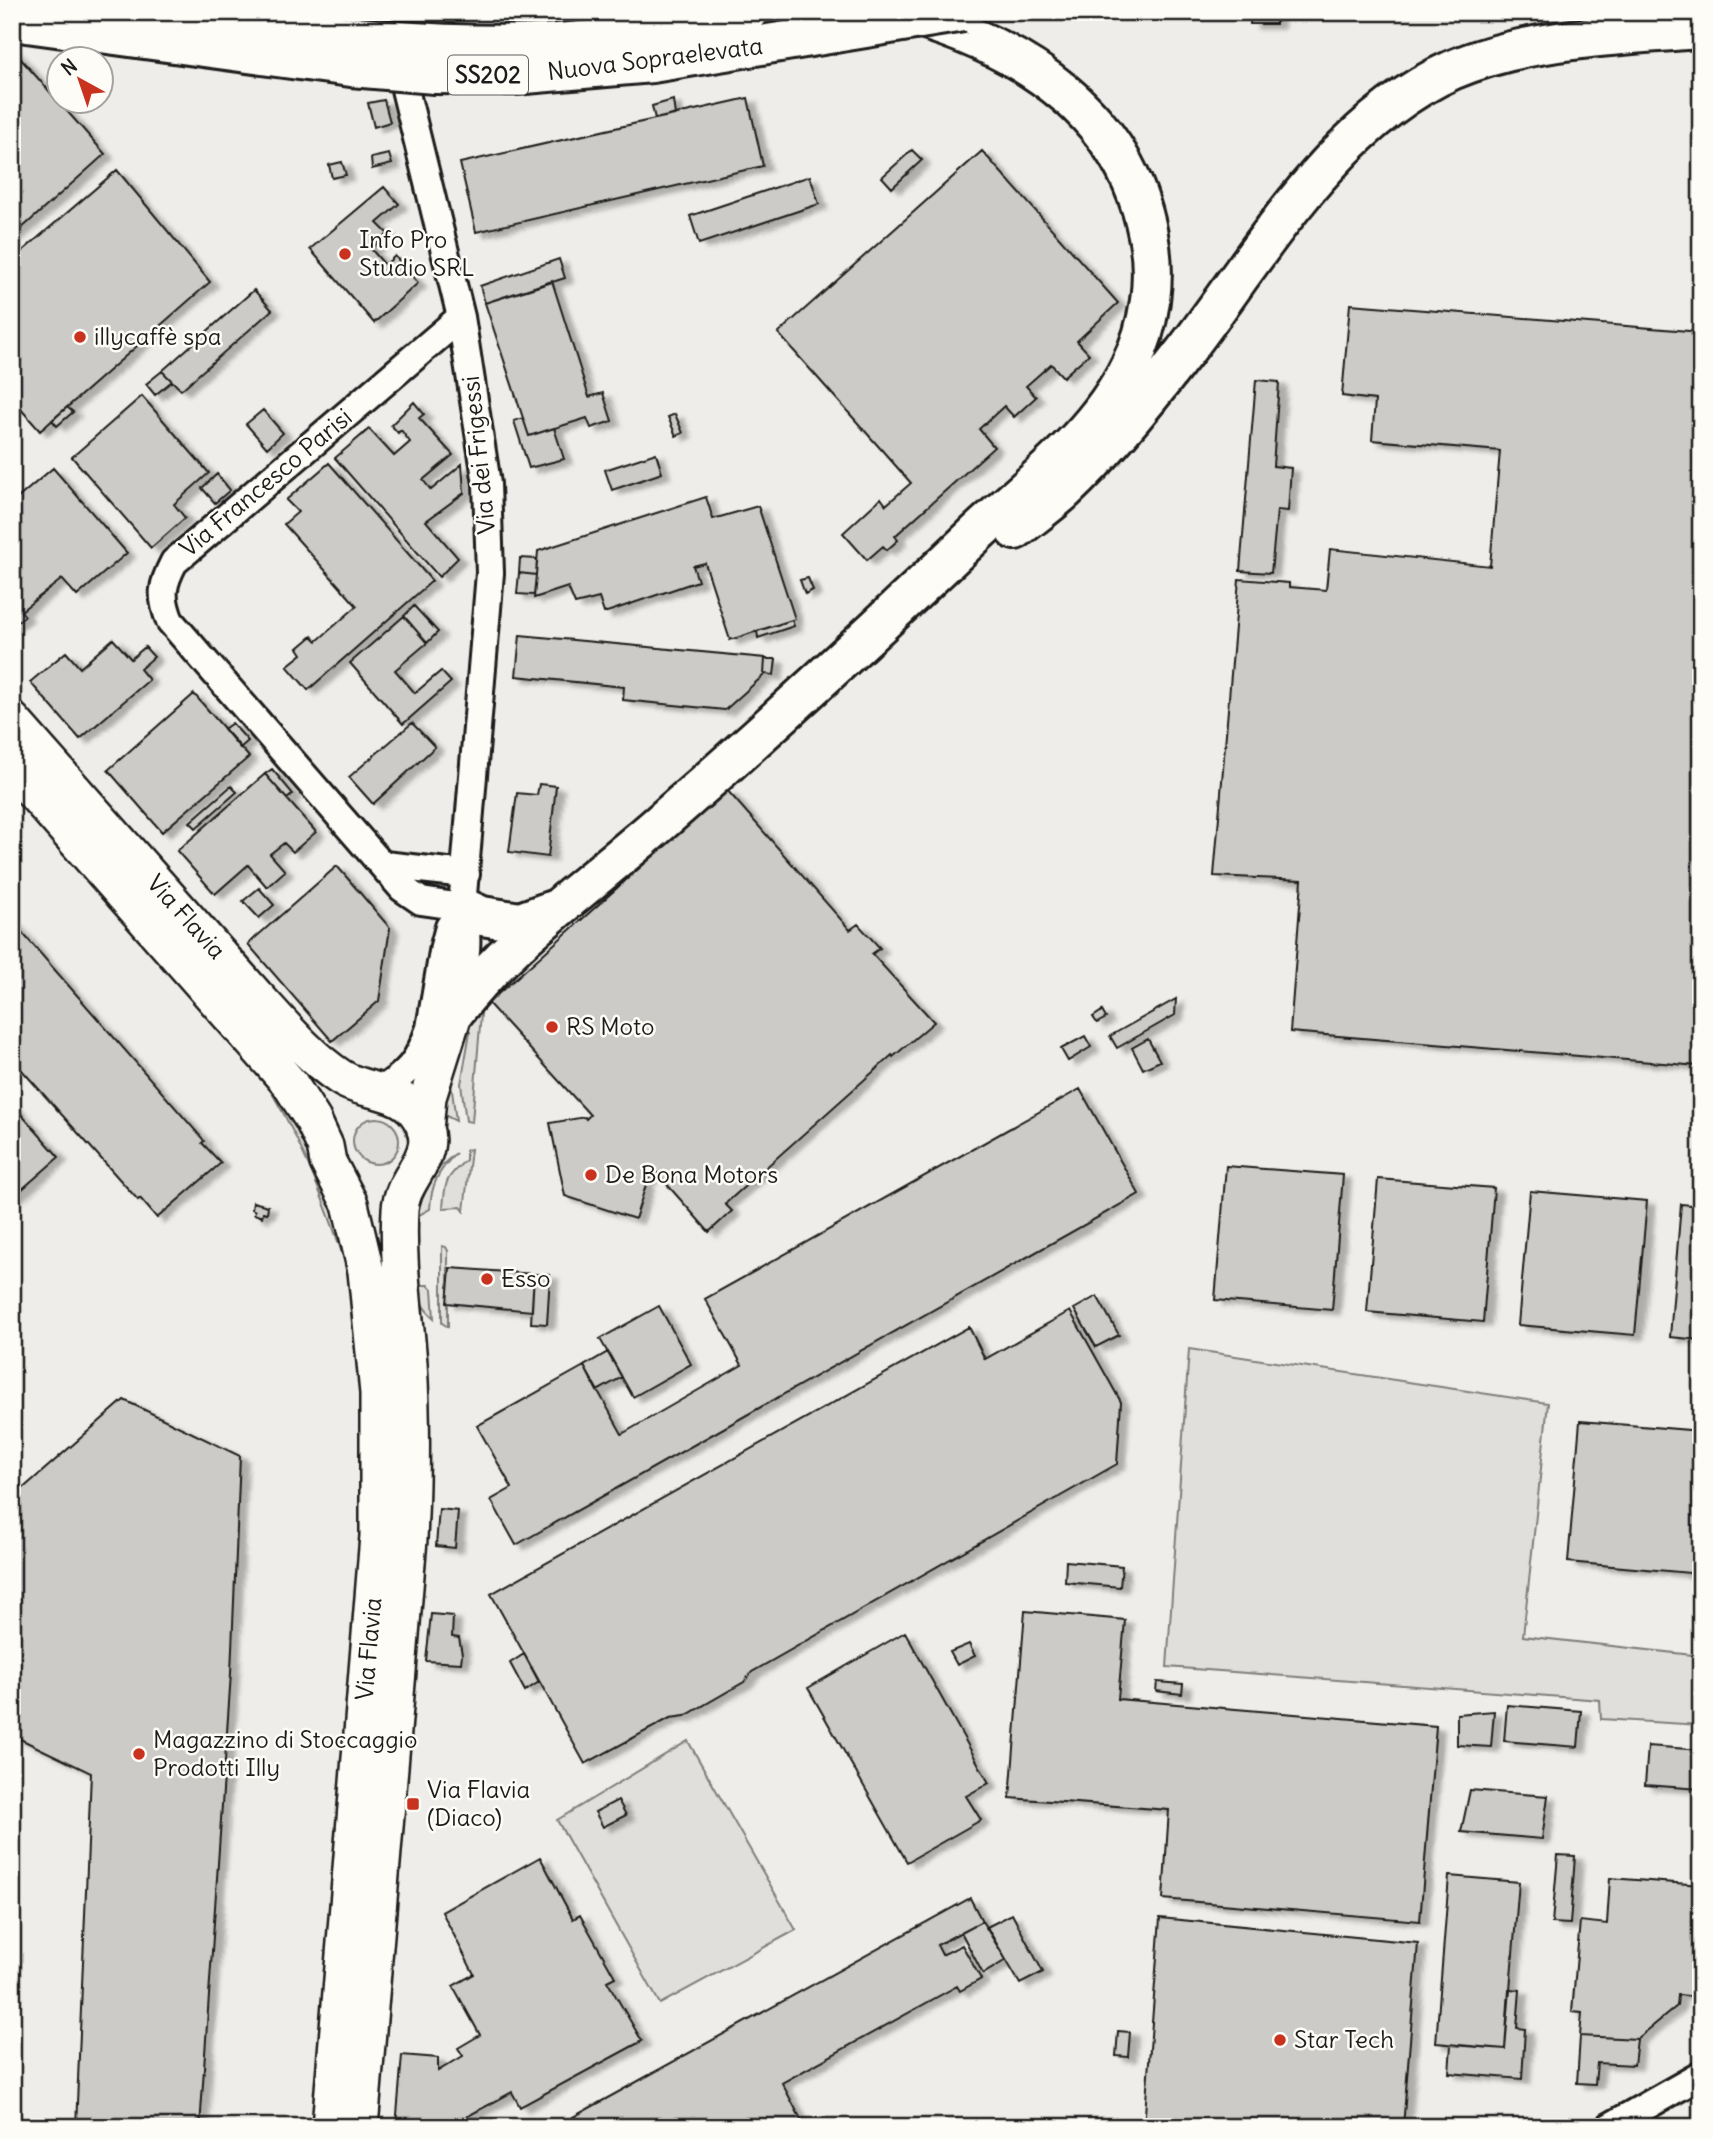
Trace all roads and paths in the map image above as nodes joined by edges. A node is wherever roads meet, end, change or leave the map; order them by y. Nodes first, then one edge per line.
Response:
1 (163, 12) edge
2 (386, 12) edge
3 (748, 12) edge
4 (901, 12) edge
5 (963, 12) edge
6 (12, 21) edge
7 (1701, 29) edge
8 (461, 317) junction
9 (1016, 514) junction
10 (12, 720) edge
11 (12, 768) edge
12 (464, 891) junction
13 (560, 908) junction
14 (455, 1011) junction
15 (378, 1092) junction
16 (425, 1130) junction
17 (331, 1161) junction
18 (408, 1181) junction
19 (1701, 2075) edge
20 (330, 2127) edge
21 (360, 2127) edge
22 (1609, 2127) edge

1 - 3 highway, Nuova Sopraelevata / SS202, bridge
2 - 8 street, Via dei Frigessi
4 - 9 highway, bridge
5 - 6 highway, Nuova Sopraelevata / SS202, bridge
7 - 9 highway
8 - 12 street, Via dei Frigessi
8 - 12 street, Via Francesco Parisi
9 - 13 highway
10 - 15 main road, Via Flavia
11 - 17 main road, Via Flavia
12 - 13 highway
12 - 14 street, Via dei Frigessi
12 - 15 street, Via dei Frigessi
13 - 14 highway
14 - 16 main road
15 - 16 main road, Via Flavia
15 - 17 main road
16 - 18 main road, Via Flavia
17 - 18 main road
17 - 20 main road, Via Flavia
18 - 21 main road, Via Flavia
19 - 22 street

